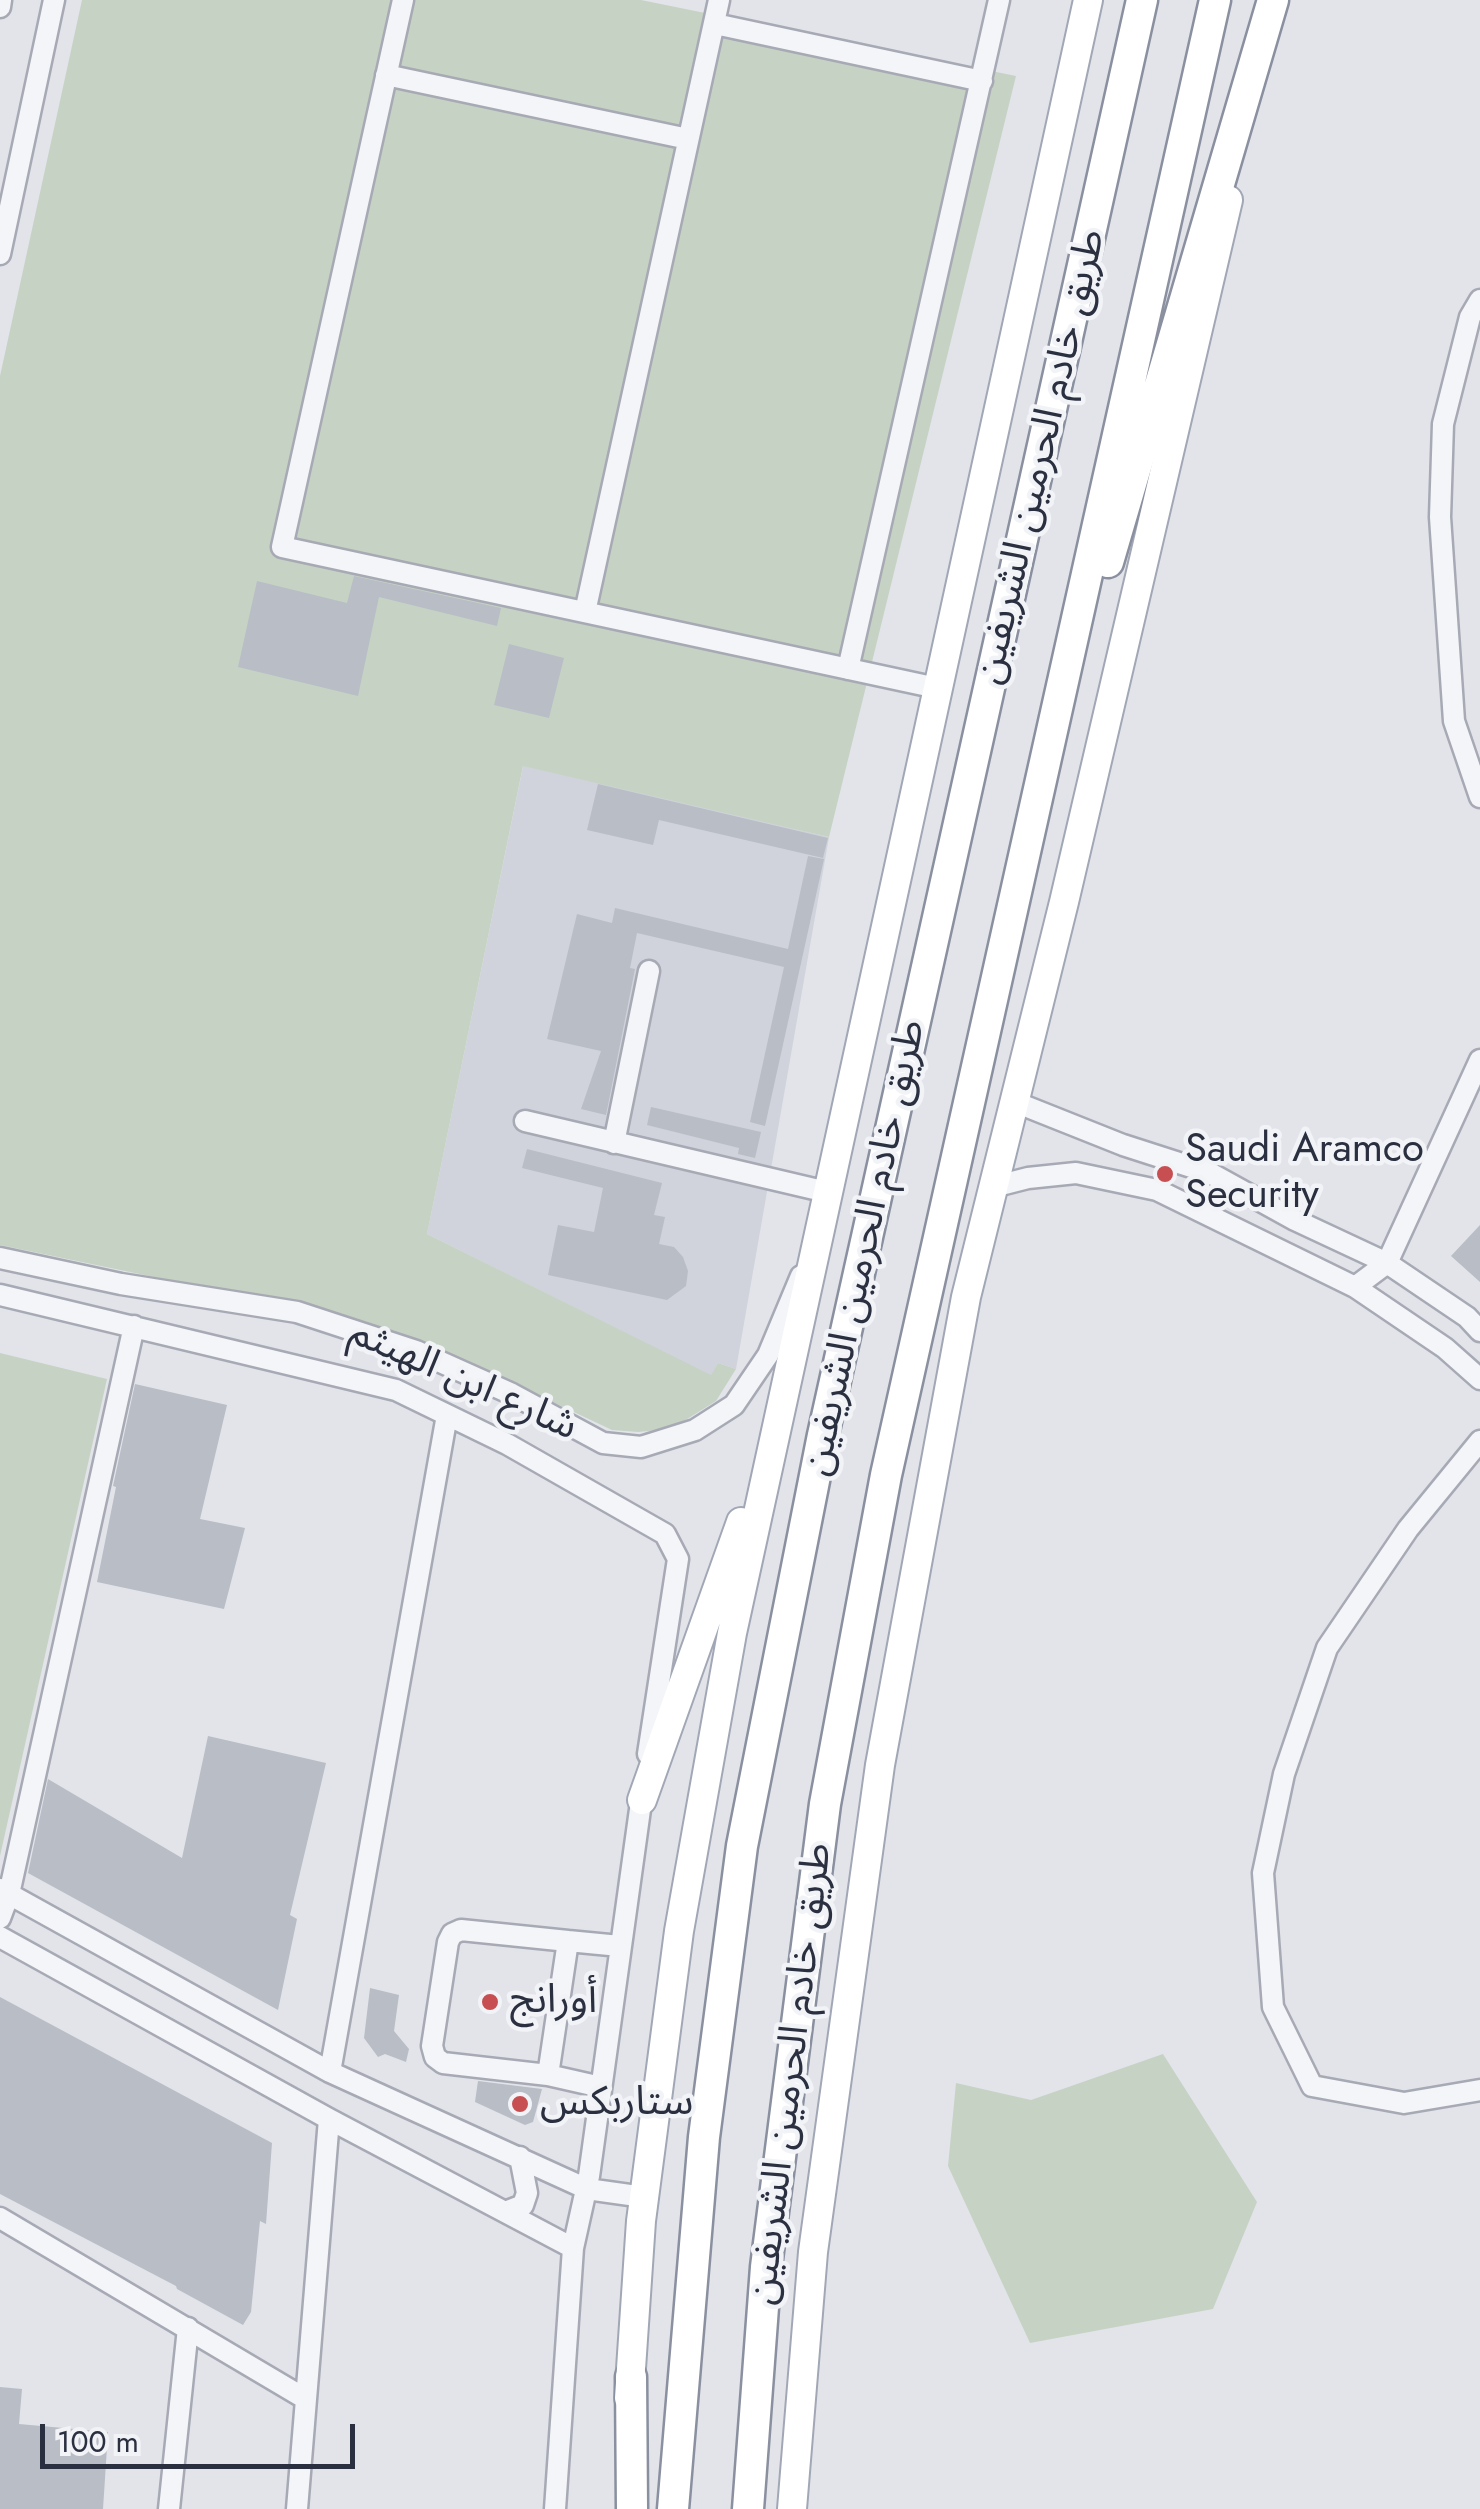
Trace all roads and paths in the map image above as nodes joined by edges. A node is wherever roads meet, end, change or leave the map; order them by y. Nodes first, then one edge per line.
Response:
1 (54, 0) edge
2 (403, 0) edge
3 (719, 0) edge
4 (999, 0) edge
5 (1088, 0) edge
6 (1142, 0) edge
7 (1216, 0) edge
8 (1274, 0) edge
9 (715, 24) junction
10 (386, 75) junction
11 (982, 82) junction
12 (688, 140) junction
13 (0, 254) edge
14 (1480, 300) edge
15 (585, 612) junction
16 (848, 668) junction
17 (937, 688) junction
18 (1480, 797) edge
19 (1026, 844) junction
20 (649, 971) dead end
21 (1480, 1060) edge
22 (1015, 1102) junction
23 (526, 1121) dead end
24 (614, 1143) junction
25 (993, 1187) junction
26 (827, 1192) junction
27 (817, 1238) junction
28 (0, 1258) edge
29 (1387, 1263) junction
30 (1355, 1288) junction
31 (0, 1295) edge
32 (134, 1326) junction
33 (1480, 1331) edge
34 (1480, 1379) edge
35 (448, 1415) junction
36 (779, 1416) junction
37 (1480, 1441) edge
38 (642, 1800) junction
39 (4, 1892) edge
40 (0, 1918) edge
41 (0, 1937) edge
42 (568, 1941) junction
43 (620, 1946) junction
44 (330, 2072) junction
45 (548, 2075) junction
46 (601, 2087) junction
47 (1480, 2090) edge
48 (329, 2119) junction
49 (520, 2158) junction
50 (586, 2189) junction
51 (644, 2197) junction
52 (506, 2212) junction
53 (0, 2218) edge
54 (573, 2248) junction
55 (188, 2328) junction
56 (631, 2377) junction
57 (304, 2398) junction
58 (169, 2509) edge
59 (296, 2509) edge
60 (555, 2509) edge
61 (621, 2509) edge
62 (632, 2509) edge
63 (673, 2509) edge
64 (748, 2509) edge
65 (792, 2509) edge

1 - 13 street
2 - 10 street
3 - 9 street
4 - 11 street
5 - 17 main road
6 - 63 highway, طريق خادم الحرمين الشريفين
7 - 19 highway, طريق خادم الحرمين الشريفين
8 - 19 highway
8 - 22 main road
9 - 11 street
9 - 12 street
10 - 12 street
10 - 15 street
11 - 16 street
12 - 15 street
14 - 18 street
15 - 16 street
16 - 17 street
17 - 26 main road
19 - 64 highway, طريق خادم الحرمين الشريفين
20 - 24 street
21 - 29 street
22 - 25 main road
22 - 29 street
23 - 24 street
24 - 26 street
25 - 30 street
25 - 65 main road
26 - 27 main road
27 - 28 street, شارع ابن الهيثم
27 - 36 main road
29 - 30 street
29 - 33 street
30 - 34 street
31 - 32 street, شارع ابن الهيثم
32 - 35 street, شارع ابن الهيثم
32 - 39 street
35 - 38 street, شارع ابن الهيثم
35 - 44 street
36 - 38 main road
36 - 51 main road
37 - 47 street
38 - 43 street
39 - 40 street
39 - 44 street
41 - 48 street
42 - 43 street
42 - 45 street
42 - 45 street
43 - 46 street
44 - 49 street
45 - 46 street
46 - 50 street
48 - 52 street
48 - 57 street
49 - 50 street
49 - 52 street
50 - 51 street
50 - 54 street
51 - 56 main road
52 - 54 street
53 - 55 street
54 - 60 street
55 - 57 street
55 - 58 street
56 - 61 main road
56 - 62 highway
57 - 59 street

